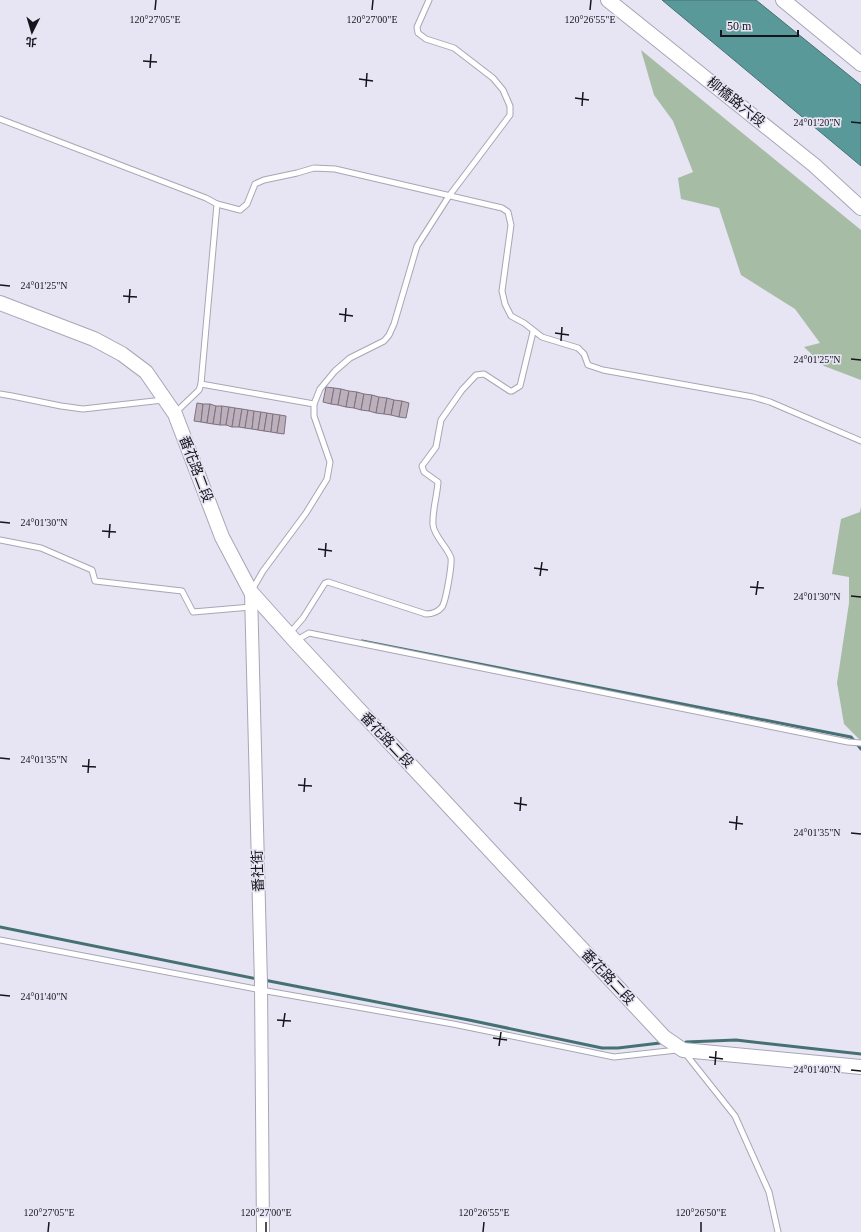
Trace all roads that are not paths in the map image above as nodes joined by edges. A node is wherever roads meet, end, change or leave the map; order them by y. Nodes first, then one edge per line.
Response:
1 (429, 0) edge
2 (608, 0) edge
3 (783, 0) edge
4 (861, 64) edge
5 (0, 119) edge
6 (449, 196) junction
7 (217, 204) junction
8 (861, 208) edge
9 (0, 303) edge
10 (533, 332) junction
11 (201, 384) junction
12 (0, 394) edge
13 (164, 400) junction
14 (314, 404) junction
15 (175, 414) junction
16 (861, 441) edge
17 (0, 540) edge
18 (251, 592) junction
19 (251, 607) junction
20 (292, 638) junction
21 (861, 743) edge
22 (0, 940) edge
23 (261, 983) junction
24 (683, 1050) junction
25 (861, 1068) edge
26 (263, 1232) edge
27 (778, 1232) edge

1 - 6 lane
2 - 8 main road, 柳橋路六段
3 - 4 main road
5 - 7 lane
6 - 7 lane
6 - 10 lane
6 - 14 lane
7 - 11 lane
9 - 13 main road, 番花路二段
10 - 16 lane
10 - 20 lane
11 - 14 lane
11 - 15 lane
12 - 13 lane
13 - 15 main road, 番花路二段
14 - 18 lane
15 - 18 main road, 番花路二段
17 - 19 lane
18 - 19 street, 番社街
18 - 20 main road, 番花路二段
19 - 23 street, 番社街
20 - 21 lane
20 - 24 main road, 番花路二段
22 - 23 lane
23 - 24 lane
23 - 26 street, 番社街
24 - 25 main road, 番花路二段
24 - 27 lane

